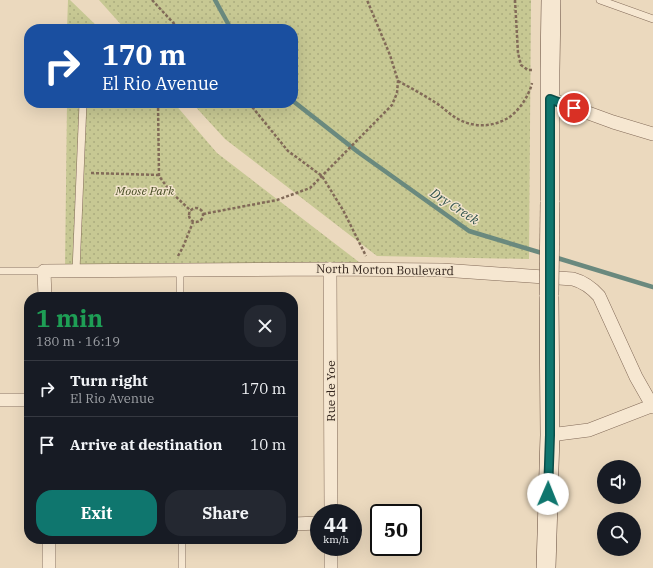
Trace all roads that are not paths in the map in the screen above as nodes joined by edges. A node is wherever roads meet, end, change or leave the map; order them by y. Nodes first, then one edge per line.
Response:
1 (551, 0) edge
2 (600, 0) edge
3 (653, 19) edge
4 (550, 99) junction
5 (83, 108) edge
6 (653, 134) edge
7 (330, 269) junction
8 (174, 270) junction
9 (0, 271) edge
10 (44, 271) junction
11 (76, 271) junction
12 (45, 292) edge
13 (179, 292) edge
14 (0, 400) edge
15 (24, 400) edge
16 (652, 406) edge
17 (550, 435) junction
18 (331, 504) edge
19 (310, 523) edge
20 (298, 524) edge
21 (49, 544) edge
22 (182, 544) edge
23 (331, 556) edge
24 (49, 568) edge
25 (182, 568) edge
26 (331, 568) edge
27 (546, 568) edge

1 - 4 main road
2 - 3 lane
4 - 6 street
4 - 17 main road, bridge
5 - 11 lane
7 - 8 street, North Morton Boulevard
7 - 16 street, North Morton Boulevard
7 - 18 street, Rue de Yoe
8 - 11 street, North Morton Boulevard
8 - 13 lane
9 - 10 lane
10 - 11 street, North Morton Boulevard
10 - 12 street
14 - 15 street
16 - 17 street, North Morton Boulevard
17 - 27 main road
19 - 20 street
21 - 24 street
22 - 25 lane
23 - 26 street

